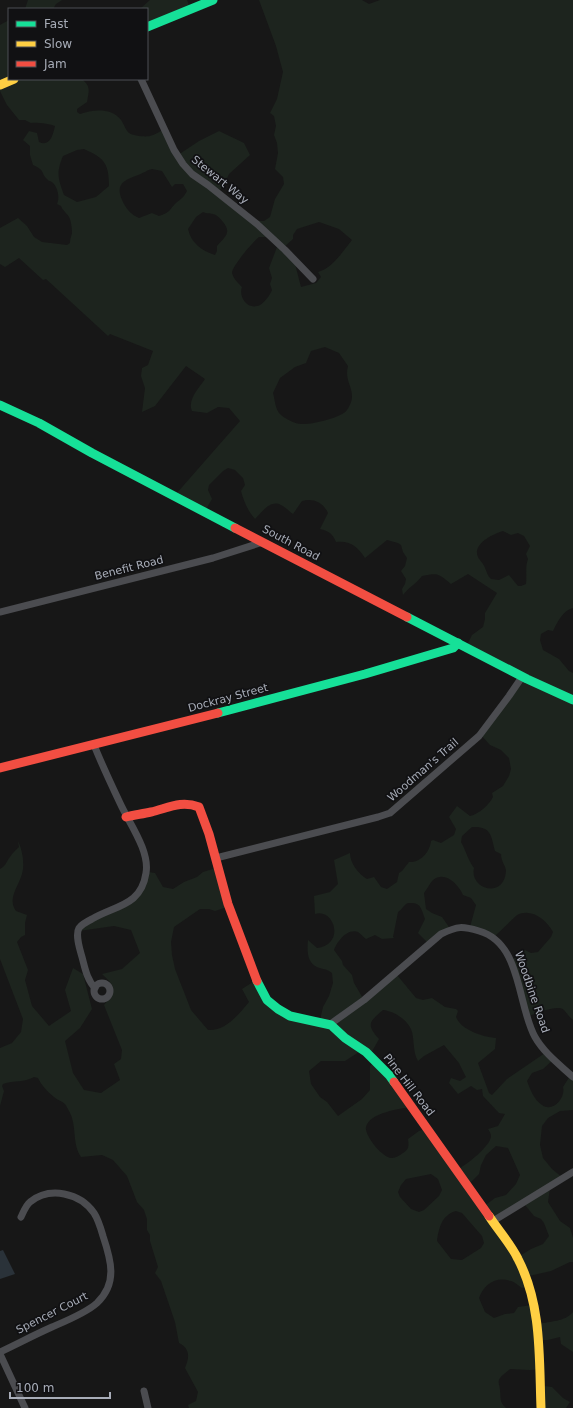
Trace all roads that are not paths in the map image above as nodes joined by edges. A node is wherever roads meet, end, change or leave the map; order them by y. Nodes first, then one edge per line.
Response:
1 (213, 0) edge
2 (148, 27) edge
3 (12, 80) edge
4 (141, 80) edge
5 (0, 85) edge
6 (313, 279) dead end
7 (0, 405) edge
8 (263, 542) junction
9 (0, 612) edge
10 (458, 643) junction
11 (522, 677) junction
12 (573, 700) edge
13 (94, 745) junction
14 (0, 768) edge
15 (126, 817) junction
16 (216, 858) junction
17 (95, 988) dead end
18 (329, 1025) junction
19 (573, 1077) edge
20 (573, 1172) edge
21 (21, 1217) dead end
22 (493, 1221) junction
23 (0, 1353) edge
24 (144, 1391) dead end
25 (25, 1408) edge
26 (148, 1408) edge
27 (541, 1408) edge

1 - 2 street
3 - 5 street
4 - 6 street, Stewart Way
7 - 8 street, South Road
8 - 9 street, Benefit Road
8 - 10 street, South Road
10 - 11 street, South Road
10 - 13 street, Dockray Street
11 - 12 street, South Road
11 - 16 street, Woodman's Trail
13 - 14 street, Dockray Street
13 - 15 street
15 - 16 street, Pine Hill Road
15 - 17 street
16 - 18 street, Pine Hill Road
18 - 19 street, Woodbine Road
18 - 22 street, Pine Hill Road
20 - 22 street
21 - 23 street, Spencer Court
22 - 27 street, Pine Hill Road
23 - 25 street
24 - 26 street

